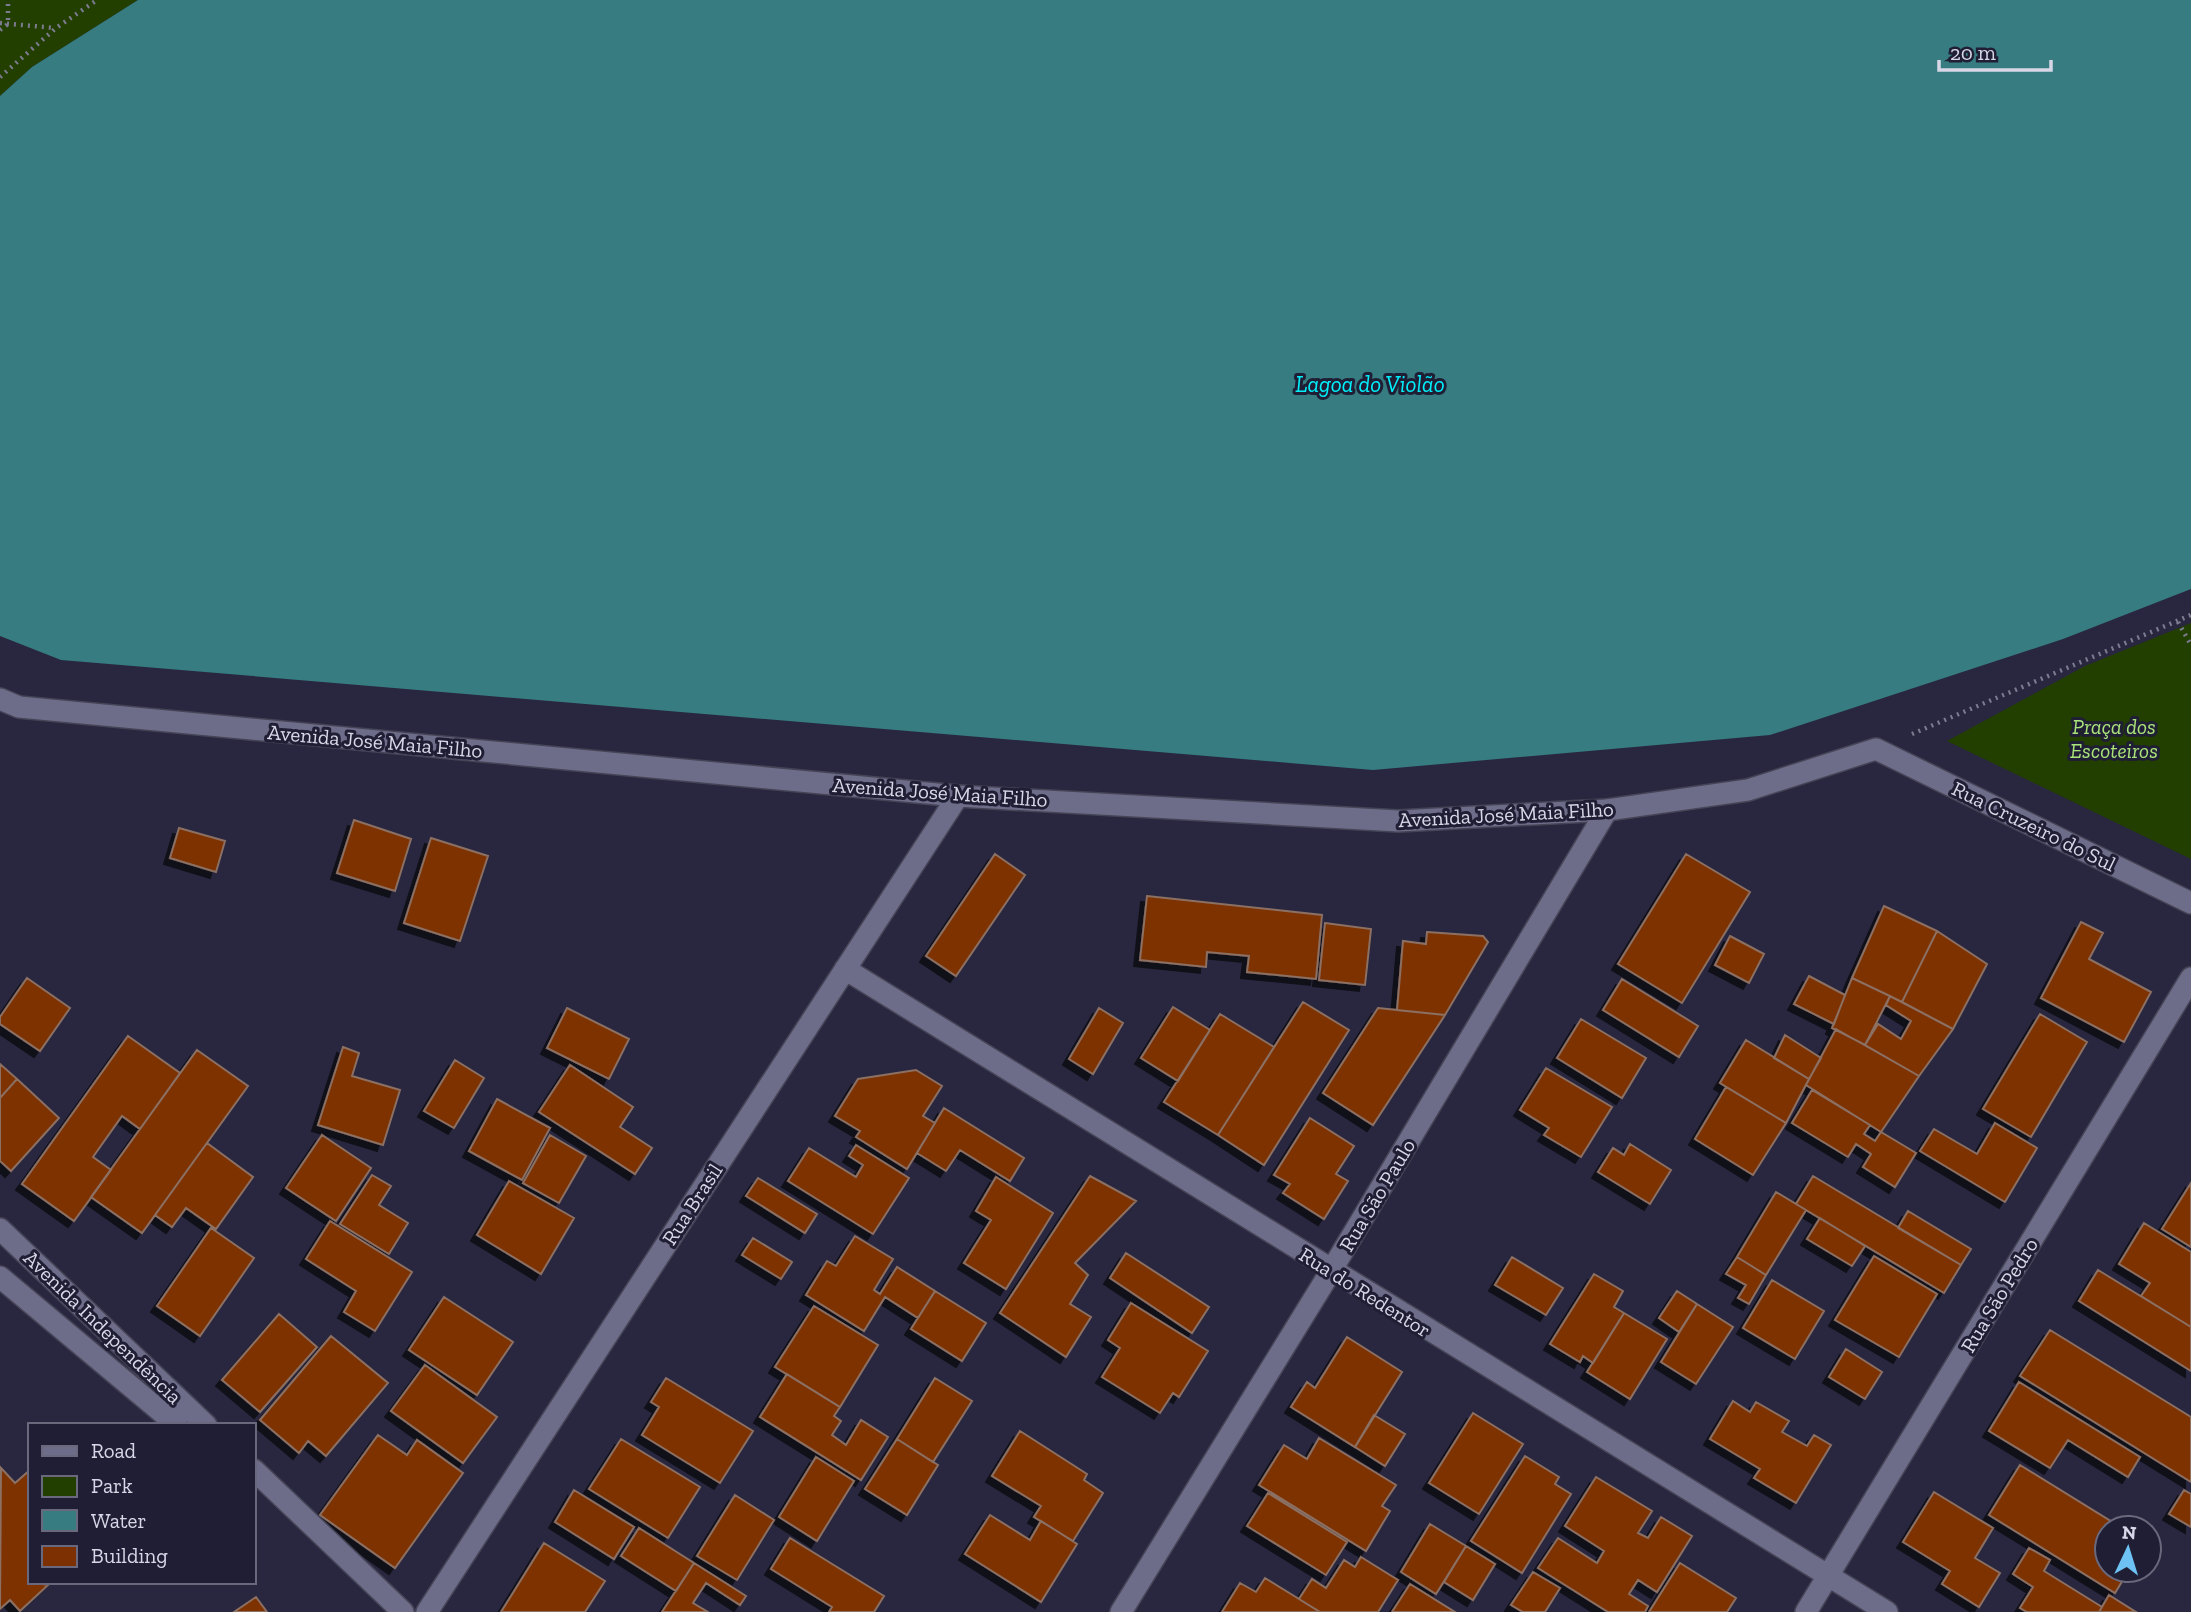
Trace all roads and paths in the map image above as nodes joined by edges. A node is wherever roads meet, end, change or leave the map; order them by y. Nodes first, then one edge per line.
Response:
1 (8, 0) edge
2 (97, 0) edge
3 (0, 23) edge
4 (8, 24) junction
5 (56, 28) junction
6 (0, 30) edge
7 (0, 77) edge
8 (2191, 615) edge
9 (2178, 622) junction
10 (2191, 645) edge
11 (0, 699) edge
12 (1876, 749) junction
13 (958, 796) junction
14 (1606, 810) junction
15 (2191, 903) edge
16 (845, 969) junction
17 (2191, 978) edge
18 (1, 1232) edge
19 (1331, 1271) junction
20 (0, 1277) edge
21 (175, 1423) edge
22 (204, 1423) edge
23 (256, 1472) edge
24 (256, 1491) edge
25 (1829, 1576) junction
26 (402, 1612) edge
27 (427, 1612) edge
28 (1121, 1612) edge
29 (1806, 1612) edge
30 (1887, 1612) edge

1 - 4 path
2 - 5 path
3 - 4 path
4 - 5 path
4 - 6 path
5 - 7 path
8 - 9 path
9 - 10 path
9 - 12 path
11 - 13 street, Avenida José Maia Filho
12 - 14 street, Avenida José Maia Filho
12 - 15 street, Rua Cruzeiro do Sul
13 - 14 street, Avenida José Maia Filho
13 - 16 street, Rua Brasil
14 - 19 street, Rua São Paulo
16 - 19 street, Rua do Redentor
16 - 27 street, Rua Brasil
17 - 25 street, Rua São Pedro
18 - 22 street, Avenida Independência
19 - 25 street, Rua do Redentor
19 - 28 street, Rua São Paulo
20 - 21 street, Avenida Independência
23 - 26 street
24 - 26 street
25 - 29 street, Rua São Pedro
25 - 30 street, Rua do Redentor

